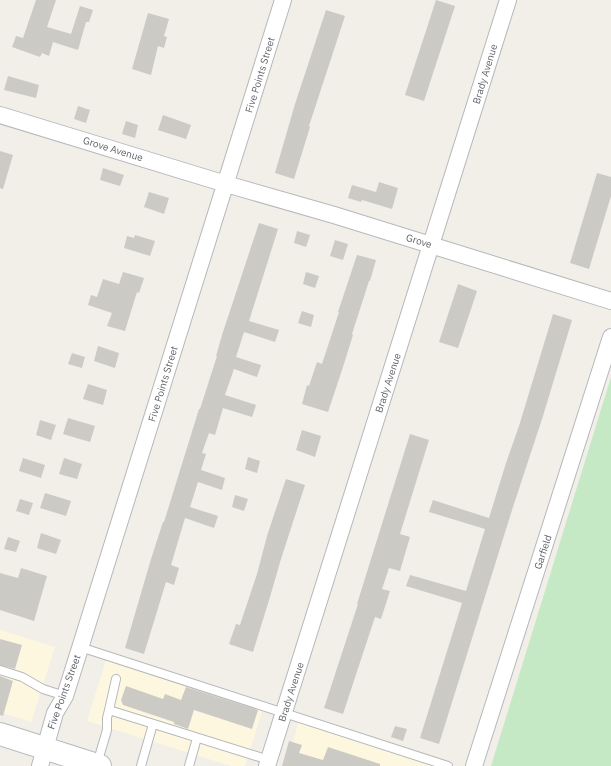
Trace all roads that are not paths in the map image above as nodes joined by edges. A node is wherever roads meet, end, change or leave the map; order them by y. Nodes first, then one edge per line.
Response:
1 (283, 0) edge
2 (508, 0) edge
3 (0, 115) edge
4 (226, 184) junction
5 (432, 245) junction
6 (611, 300) edge
7 (611, 337) edge
8 (80, 648) junction
9 (0, 670) edge
10 (116, 679) dead end
11 (65, 696) junction
12 (109, 710) junction
13 (284, 712) junction
14 (153, 724) junction
15 (0, 734) edge
16 (197, 738) junction
17 (42, 757) edge
18 (268, 763) edge
19 (98, 765) edge
20 (141, 766) edge
21 (189, 766) edge
22 (448, 766) edge
23 (474, 766) edge

1 - 4 street, Five Points Street
2 - 5 street, Brady Avenue
3 - 4 street, Grove Avenue
4 - 5 street, Grove
4 - 8 street, Five Points Street
5 - 6 street, Grove
5 - 13 street, Brady Avenue
7 - 23 street, Garfield
8 - 11 street, Five Points Street
8 - 13 lane
9 - 11 lane
10 - 12 lane
11 - 17 street, Five Points Street
12 - 14 lane
12 - 19 lane
13 - 18 street, Brady Avenue
13 - 22 lane
14 - 16 lane
14 - 20 lane
15 - 17 main road
16 - 18 lane
16 - 21 lane
17 - 19 main road

